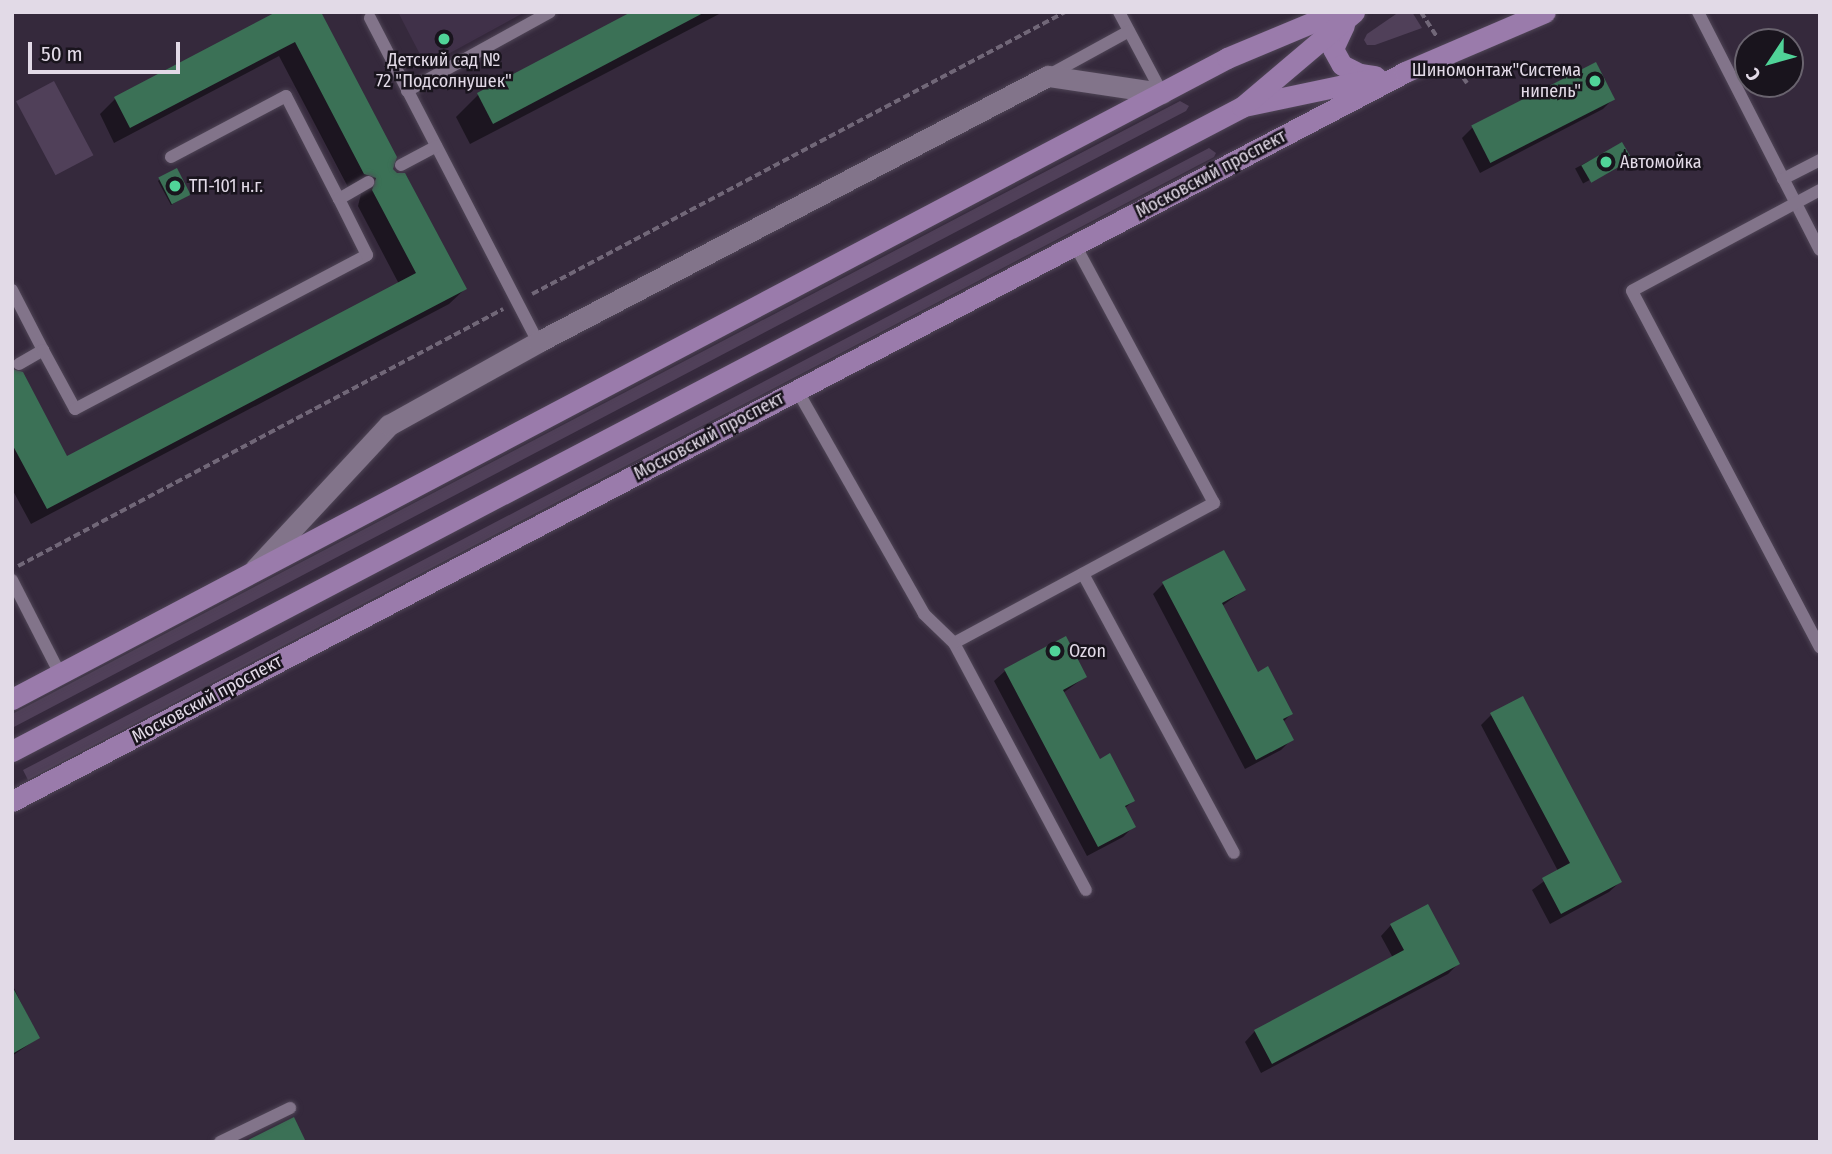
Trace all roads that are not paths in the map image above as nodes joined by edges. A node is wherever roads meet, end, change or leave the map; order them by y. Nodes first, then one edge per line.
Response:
1 (551, 12) edge
2 (1119, 12) edge
3 (1545, 12) edge
4 (1698, 12) edge
5 (1346, 14) edge
6 (370, 18) dead end
7 (1129, 32) junction
8 (1395, 74) junction
9 (1048, 75) junction
10 (407, 91) junction
11 (1162, 93) junction
12 (1242, 107) junction
13 (436, 146) junction
14 (171, 157) dead end
15 (1820, 160) edge
16 (401, 165) dead end
17 (1783, 179) junction
18 (369, 182) dead end
19 (1820, 190) edge
20 (339, 199) junction
21 (1796, 203) junction
22 (1075, 245) junction
23 (1820, 250) edge
24 (12, 290) edge
25 (538, 341) junction
26 (43, 350) junction
27 (19, 364) dead end
28 (796, 390) junction
29 (254, 570) junction
30 (1083, 574) junction
31 (12, 580) edge
32 (17, 600) edge
33 (954, 643) junction
34 (1820, 648) edge
35 (60, 674) junction
36 (12, 699) edge
37 (12, 751) edge
38 (12, 801) edge
39 (1234, 853) dead end
40 (1086, 890) dead end
41 (290, 1108) dead end
42 (220, 1142) edge

1 - 10 lane
2 - 7 lane
3 - 8 main road, Московский проспект
4 - 17 lane
5 - 8 main road
5 - 11 main road
5 - 12 main road, Московский проспект
6 - 10 lane
7 - 9 lane
7 - 11 lane
8 - 12 main road, Московский проспект
8 - 22 main road, Московский проспект
9 - 11 street
9 - 25 street
10 - 13 lane
11 - 29 main road
12 - 37 main road, Московский проспект
13 - 16 lane
13 - 25 lane
14 - 20 lane
15 - 17 lane
17 - 21 lane
18 - 20 lane
19 - 21 lane
20 - 26 lane
21 - 23 lane
21 - 34 lane
22 - 28 main road, Московский проспект
22 - 30 lane
24 - 26 lane
25 - 29 street
26 - 27 lane
28 - 33 lane
28 - 38 main road, Московский проспект
29 - 35 main road
30 - 33 lane
30 - 39 lane
31 - 32 lane
32 - 35 lane
33 - 40 lane
35 - 36 main road
41 - 42 lane

